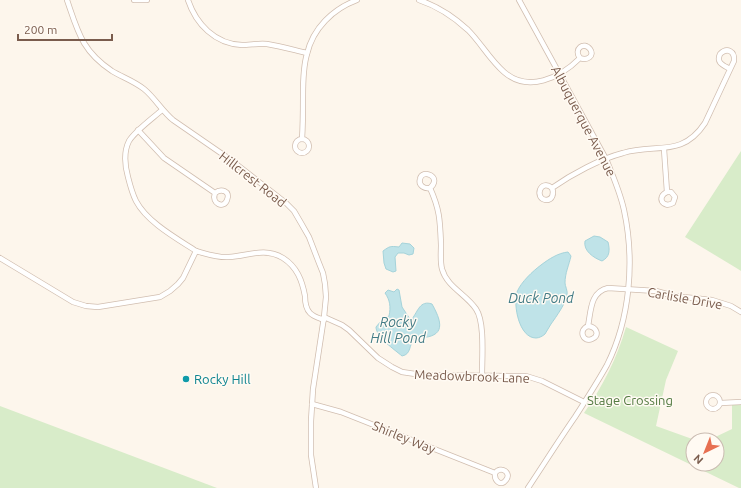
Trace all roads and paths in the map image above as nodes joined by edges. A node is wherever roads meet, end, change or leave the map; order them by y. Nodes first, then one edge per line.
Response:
1 (67, 0) edge
2 (134, 0) edge
3 (147, 0) edge
4 (188, 0) edge
5 (357, 0) edge
6 (419, 0) edge
7 (519, 0) edge
8 (307, 53) junction
9 (580, 58) dead end
10 (730, 69) dead end
11 (560, 74) junction
12 (162, 110) junction
13 (138, 130) junction
14 (302, 139) dead end
15 (664, 149) junction
16 (606, 159) junction
17 (430, 188) dead end
18 (552, 188) dead end
19 (667, 192) dead end
20 (215, 193) dead end
21 (196, 251) junction
22 (0, 258) edge
23 (628, 289) junction
24 (741, 312) edge
25 (324, 319) junction
26 (588, 326) dead end
27 (482, 375) junction
28 (584, 402) junction
29 (741, 402) edge
30 (720, 403) dead end
31 (312, 404) junction
32 (495, 473) dead end
33 (317, 488) edge
34 (528, 488) edge

1 - 12 street, Hillcrest Road
2 - 3 street
4 - 8 street
5 - 8 street
6 - 11 street
7 - 11 street, Albuquerque Avenue
8 - 14 street
9 - 11 street
10 - 15 street
11 - 16 street, Albuquerque Avenue
12 - 13 street
12 - 25 street, Hillcrest Road
13 - 20 street
13 - 21 street
15 - 16 street
15 - 19 street
16 - 18 street
16 - 23 street, Albuquerque Avenue
17 - 27 street
21 - 22 street
21 - 25 street, Meadowbrook Lane
23 - 24 street, Carlisle Drive
23 - 26 street, Carlisle Drive
23 - 28 street, Albuquerque Avenue
25 - 27 street, Meadowbrook Lane
25 - 31 street, Hillcrest Road
27 - 28 street, Meadowbrook Lane
28 - 34 street, Albuquerque Avenue
29 - 30 street
31 - 32 street, Shirley Way
31 - 33 street, Hillcrest Road

